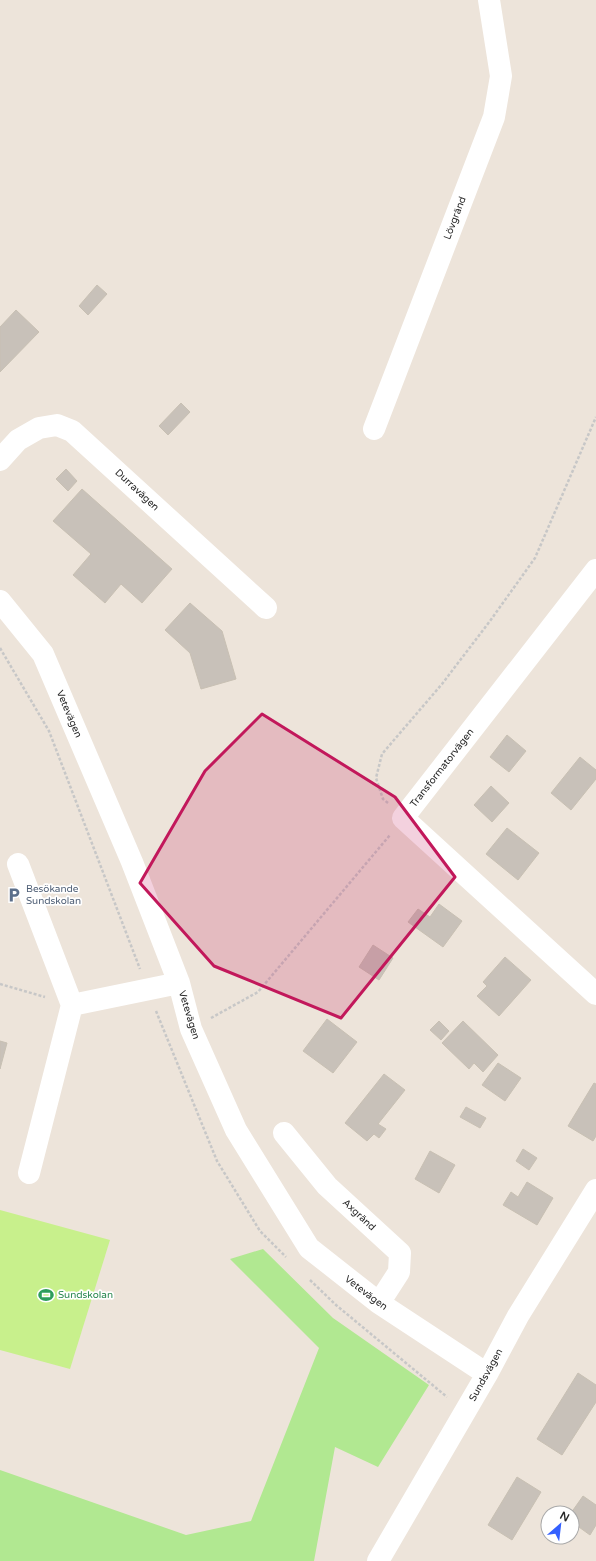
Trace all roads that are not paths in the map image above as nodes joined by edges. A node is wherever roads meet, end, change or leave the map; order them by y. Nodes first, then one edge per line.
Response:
1 (489, 0) edge
2 (374, 429) dead end
3 (0, 460) edge
4 (596, 570) edge
5 (0, 601) edge
6 (266, 608) dead end
7 (18, 864) dead end
8 (179, 983) junction
9 (596, 994) edge
10 (72, 1005) junction
11 (284, 1133) dead end
12 (29, 1173) dead end
13 (596, 1190) edge
14 (379, 1304) junction
15 (488, 1374) junction
16 (378, 1561) edge

1 - 2 street, Lövgränd
3 - 6 street, Durravägen
4 - 9 street, Transformatorvägen
5 - 8 street, Vetevägen
7 - 10 street
8 - 10 street
8 - 14 street, Vetevägen
10 - 12 street
11 - 14 street, Axgränd
13 - 15 street, Sundsvägen
14 - 15 street, Vetevägen
15 - 16 street, Sundsvägen

